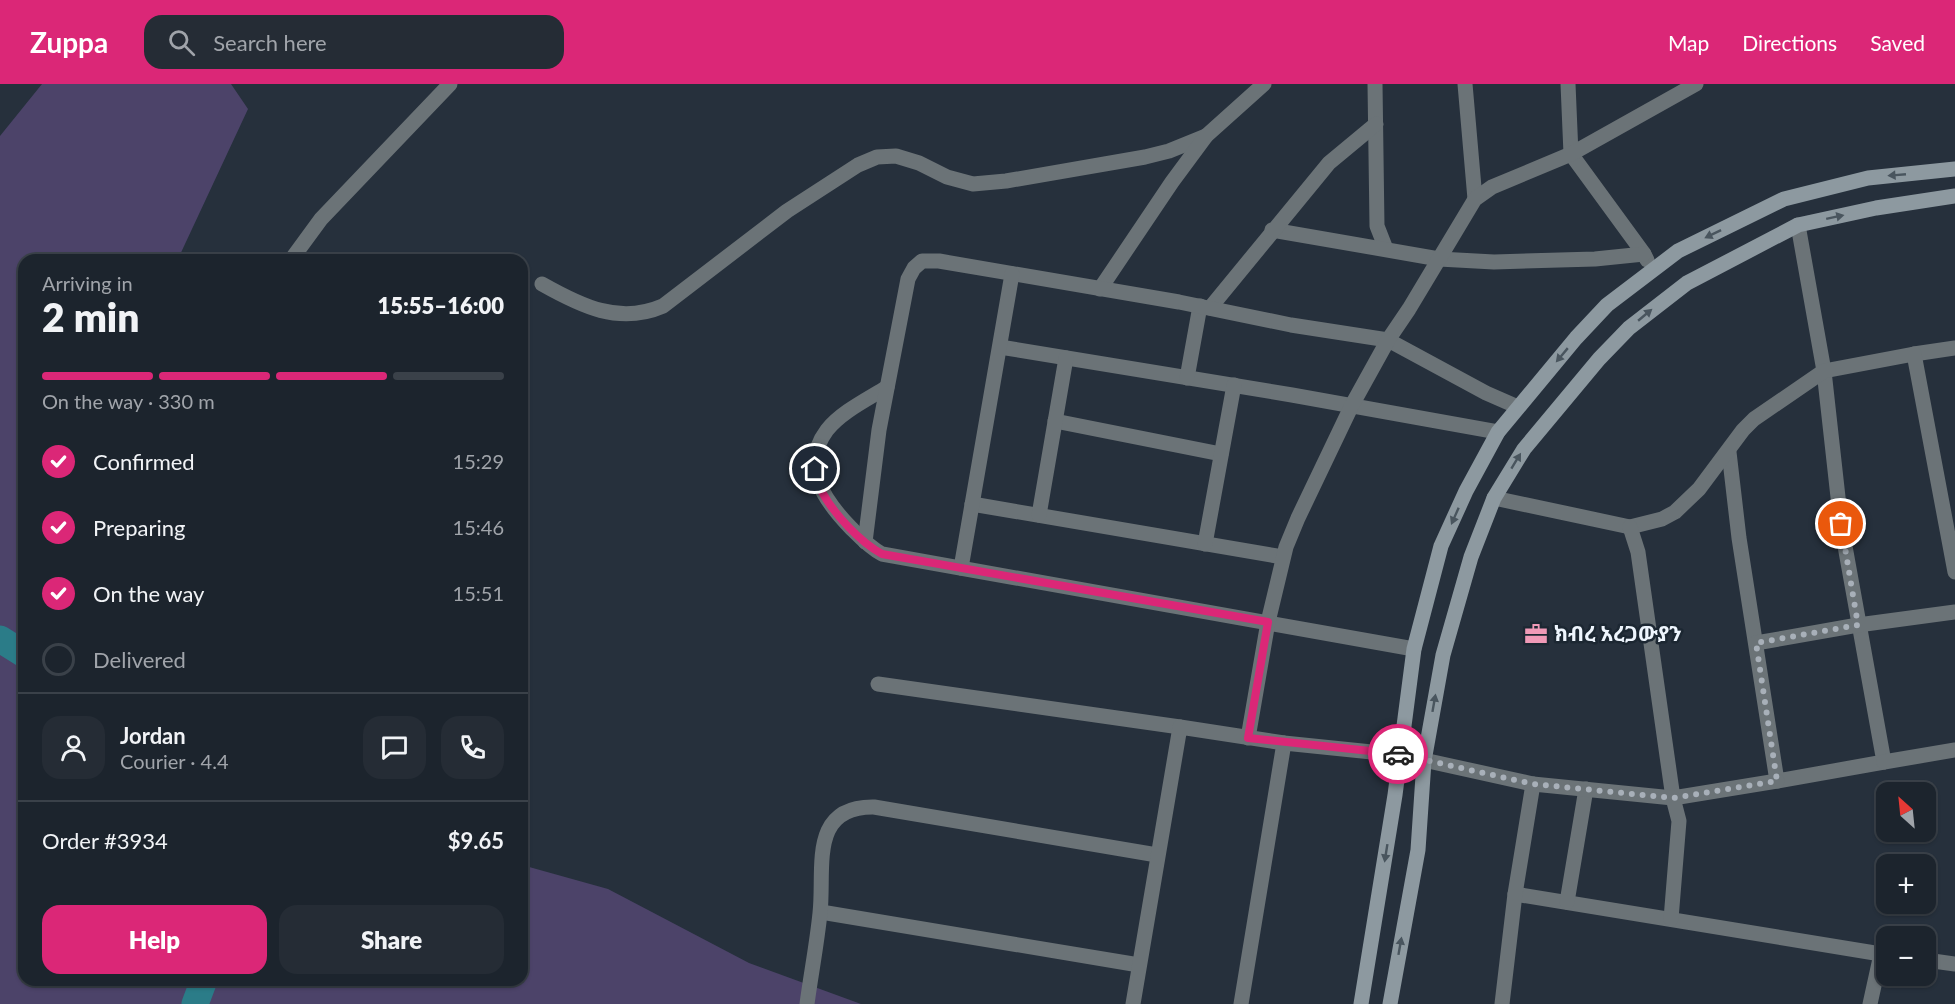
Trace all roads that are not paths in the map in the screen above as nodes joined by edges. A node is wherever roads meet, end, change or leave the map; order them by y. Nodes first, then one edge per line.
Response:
1 (450, 84) edge
2 (1264, 84) edge
3 (1375, 84) edge
4 (1465, 84) edge
5 (1568, 84) edge
6 (1696, 84) edge
7 (1672, 90) edge
8 (1376, 124) junction
9 (1206, 136) junction
10 (1571, 154) junction
11 (1955, 169) edge
12 (1955, 196) edge
13 (1475, 199) junction
14 (1798, 225) junction
15 (1272, 230) junction
16 (1386, 249) junction
17 (295, 254) edge
18 (1644, 254) junction
19 (1439, 260) junction
20 (1651, 270) junction
21 (1012, 274) junction
22 (542, 284) dead end
23 (1100, 289) junction
24 (1205, 307) junction
25 (1388, 340) junction
26 (1000, 347) junction
27 (1955, 348) edge
28 (1914, 354) junction
29 (1066, 358) junction
30 (1824, 371) junction
31 (1187, 378) junction
32 (1234, 385) junction
33 (887, 387) junction
34 (1352, 405) junction
35 (1518, 407) junction
36 (1055, 421) junction
37 (1498, 432) junction
38 (1729, 452) junction
39 (1221, 454) junction
40 (1494, 498) junction
41 (972, 504) junction
42 (1039, 515) junction
43 (1950, 520) edge
44 (1630, 526) junction
45 (865, 542) junction
46 (1205, 543) junction
47 (1283, 557) junction
48 (961, 568) junction
49 (1955, 572) edge
50 (1955, 612) edge
51 (1268, 622) junction
52 (1858, 625) junction
53 (1756, 643) junction
54 (1414, 649) junction
55 (878, 684) dead end
56 (1180, 727) junction
57 (1248, 738) junction
58 (1284, 743) junction
59 (1955, 750) edge
60 (1401, 755) junction
61 (1424, 761) junction
62 (1884, 762) junction
63 (1777, 781) junction
64 (1533, 784) junction
65 (1586, 789) junction
66 (1673, 798) junction
67 (1157, 855) junction
68 (1515, 894) junction
69 (1567, 902) junction
70 (820, 912) junction
71 (1671, 919) junction
72 (1876, 953) edge
73 (1936, 961) edge
74 (1955, 964) edge
75 (1139, 965) junction
76 (1876, 983) edge
77 (807, 1004) edge
78 (1133, 1004) edge
79 (1241, 1004) edge
80 (1361, 1004) edge
81 (1390, 1004) edge
82 (1502, 1004) edge
83 (1870, 1004) edge

1 - 17 street
2 - 9 street
3 - 8 street
4 - 13 street
5 - 10 street
6 - 7 street
7 - 10 street
8 - 15 street
8 - 16 street
9 - 22 street
9 - 23 street
10 - 13 street
10 - 18 street
11 -> 20 main road
14 -> 12 main road
13 - 19 street
14 - 30 street
40 -> 14 main road
15 - 16 street
15 - 24 street
16 - 19 street
18 - 19 street
18 - 20 street
19 - 25 street
20 -> 35 main road
21 - 23 street
21 - 26 street
21 - 33 street
23 - 24 street
24 - 25 street
24 - 31 street
25 - 34 street
25 - 35 street
26 - 29 street
26 - 41 street
27 - 28 street
28 - 30 street
28 - 43 street
29 - 31 street
29 - 36 street
30 - 38 street
30 - 52 street
31 - 32 street
32 - 34 street
32 - 39 street
33 - 45 street
33 - 45 street
34 - 37 street
34 - 47 street
35 - 37 main road
36 - 39 street
36 - 42 street
37 -> 54 main road
38 - 44 street
38 - 53 street
39 - 46 street
40 - 44 street
61 -> 40 main road
41 - 42 street
41 - 48 street
42 - 46 street
43 - 49 street
44 - 66 street
45 - 48 street
46 - 47 street
47 - 51 street
48 - 51 street
50 - 52 street
51 - 54 street
51 - 57 street
52 - 53 street
52 - 62 street
53 - 63 street
54 - 60 main road
55 - 56 street
56 - 57 street
56 - 67 street
57 - 58 street
58 - 60 street
58 - 79 street
59 - 62 street
60 - 61 street
60 -> 80 main road
61 - 64 street
81 -> 61 main road
62 - 63 street
63 - 66 street
64 - 65 street
64 - 68 street
65 - 66 street
65 - 69 street
66 - 71 street
67 - 70 street
67 - 75 street
68 - 69 street
68 - 82 street
69 - 71 street
70 - 75 street
70 - 77 street
71 - 72 street
73 - 74 street
75 - 78 street
76 - 83 street

